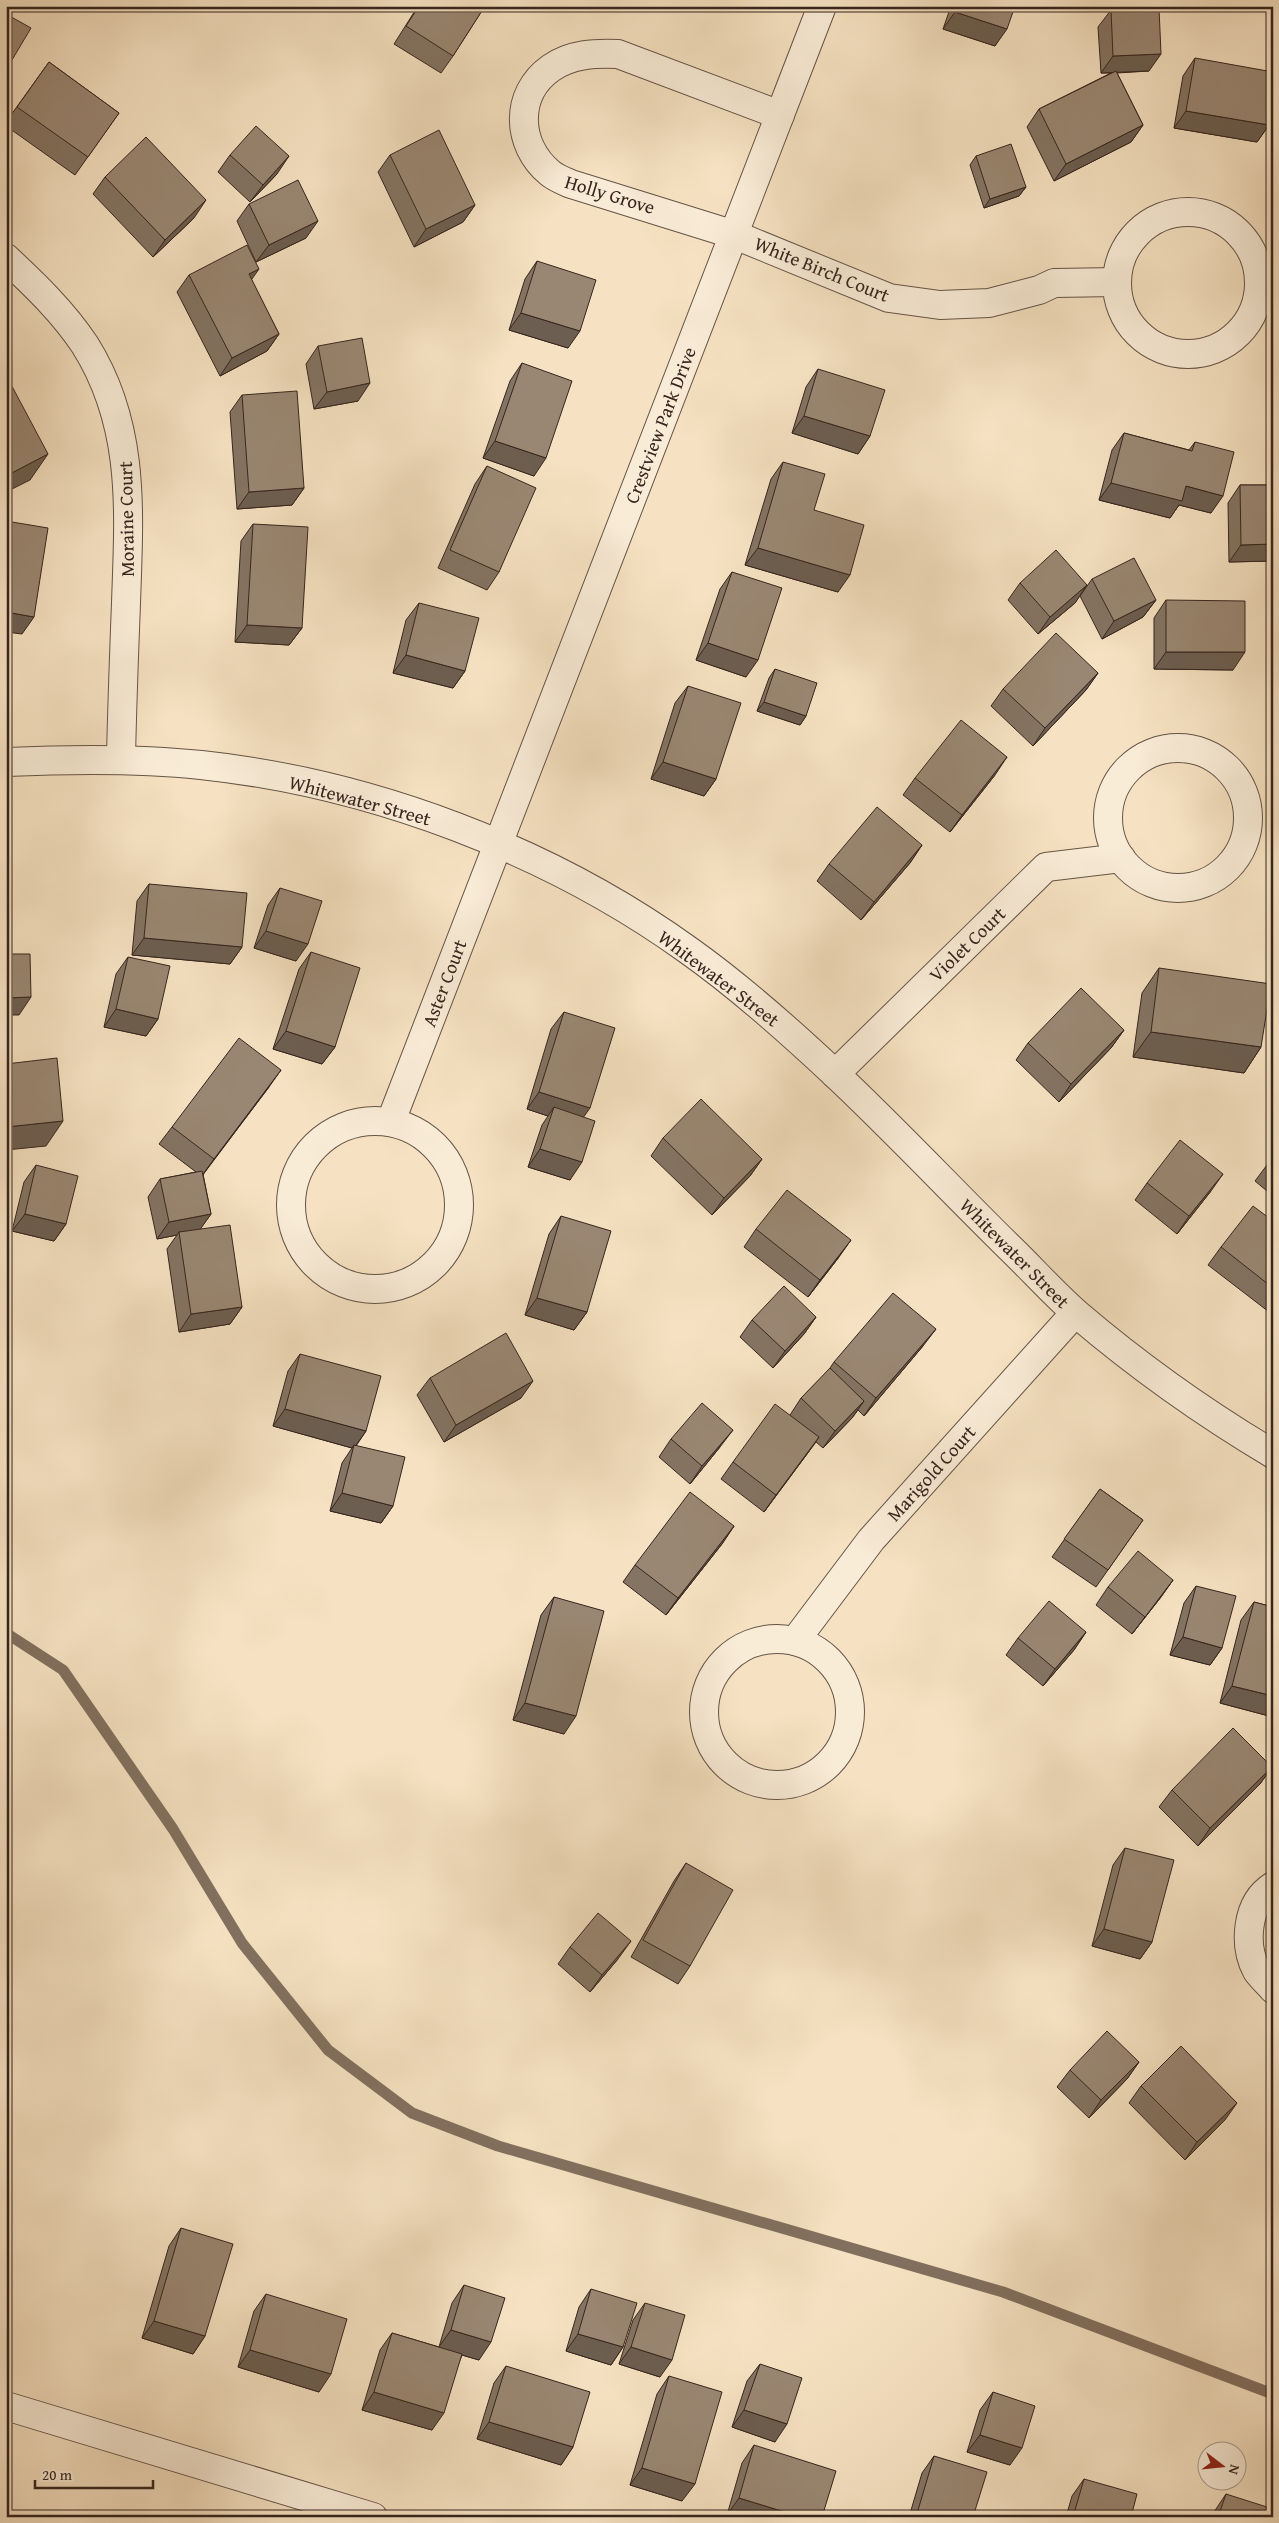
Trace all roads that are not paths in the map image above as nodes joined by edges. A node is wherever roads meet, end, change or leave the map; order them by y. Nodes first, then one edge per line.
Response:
1 (822, 6) edge
2 (780, 115) junction
3 (735, 235) junction
4 (6, 258) edge
5 (1117, 282) junction
6 (121, 759) junction
7 (6, 762) edge
8 (498, 844) junction
9 (1121, 858) junction
10 (835, 1074) junction
11 (391, 1121) junction
12 (1075, 1313) junction
13 (1273, 1454) edge
14 (795, 1641) junction
15 (1273, 1886) edge
16 (1273, 1989) edge
17 (6, 2406) edge
18 (373, 2517) edge

1 - 2 street, Crestview Park Drive
2 - 3 street, Crestview Park Drive
2 - 3 street, Holly Grove
3 - 5 street, White Birch Court
3 - 8 street, Crestview Park Drive
4 - 6 street, Moraine Court
5 - 5 street
6 - 7 street, Whitewater Street
6 - 8 street, Whitewater Street
8 - 10 street, Whitewater Street
8 - 11 street, Aster Court
9 - 9 street
9 - 10 street, Violet Court
10 - 12 street, Whitewater Street
11 - 11 street
12 - 13 street, Whitewater Street
12 - 14 street, Marigold Court
14 - 14 street
15 - 16 street
17 - 18 street

